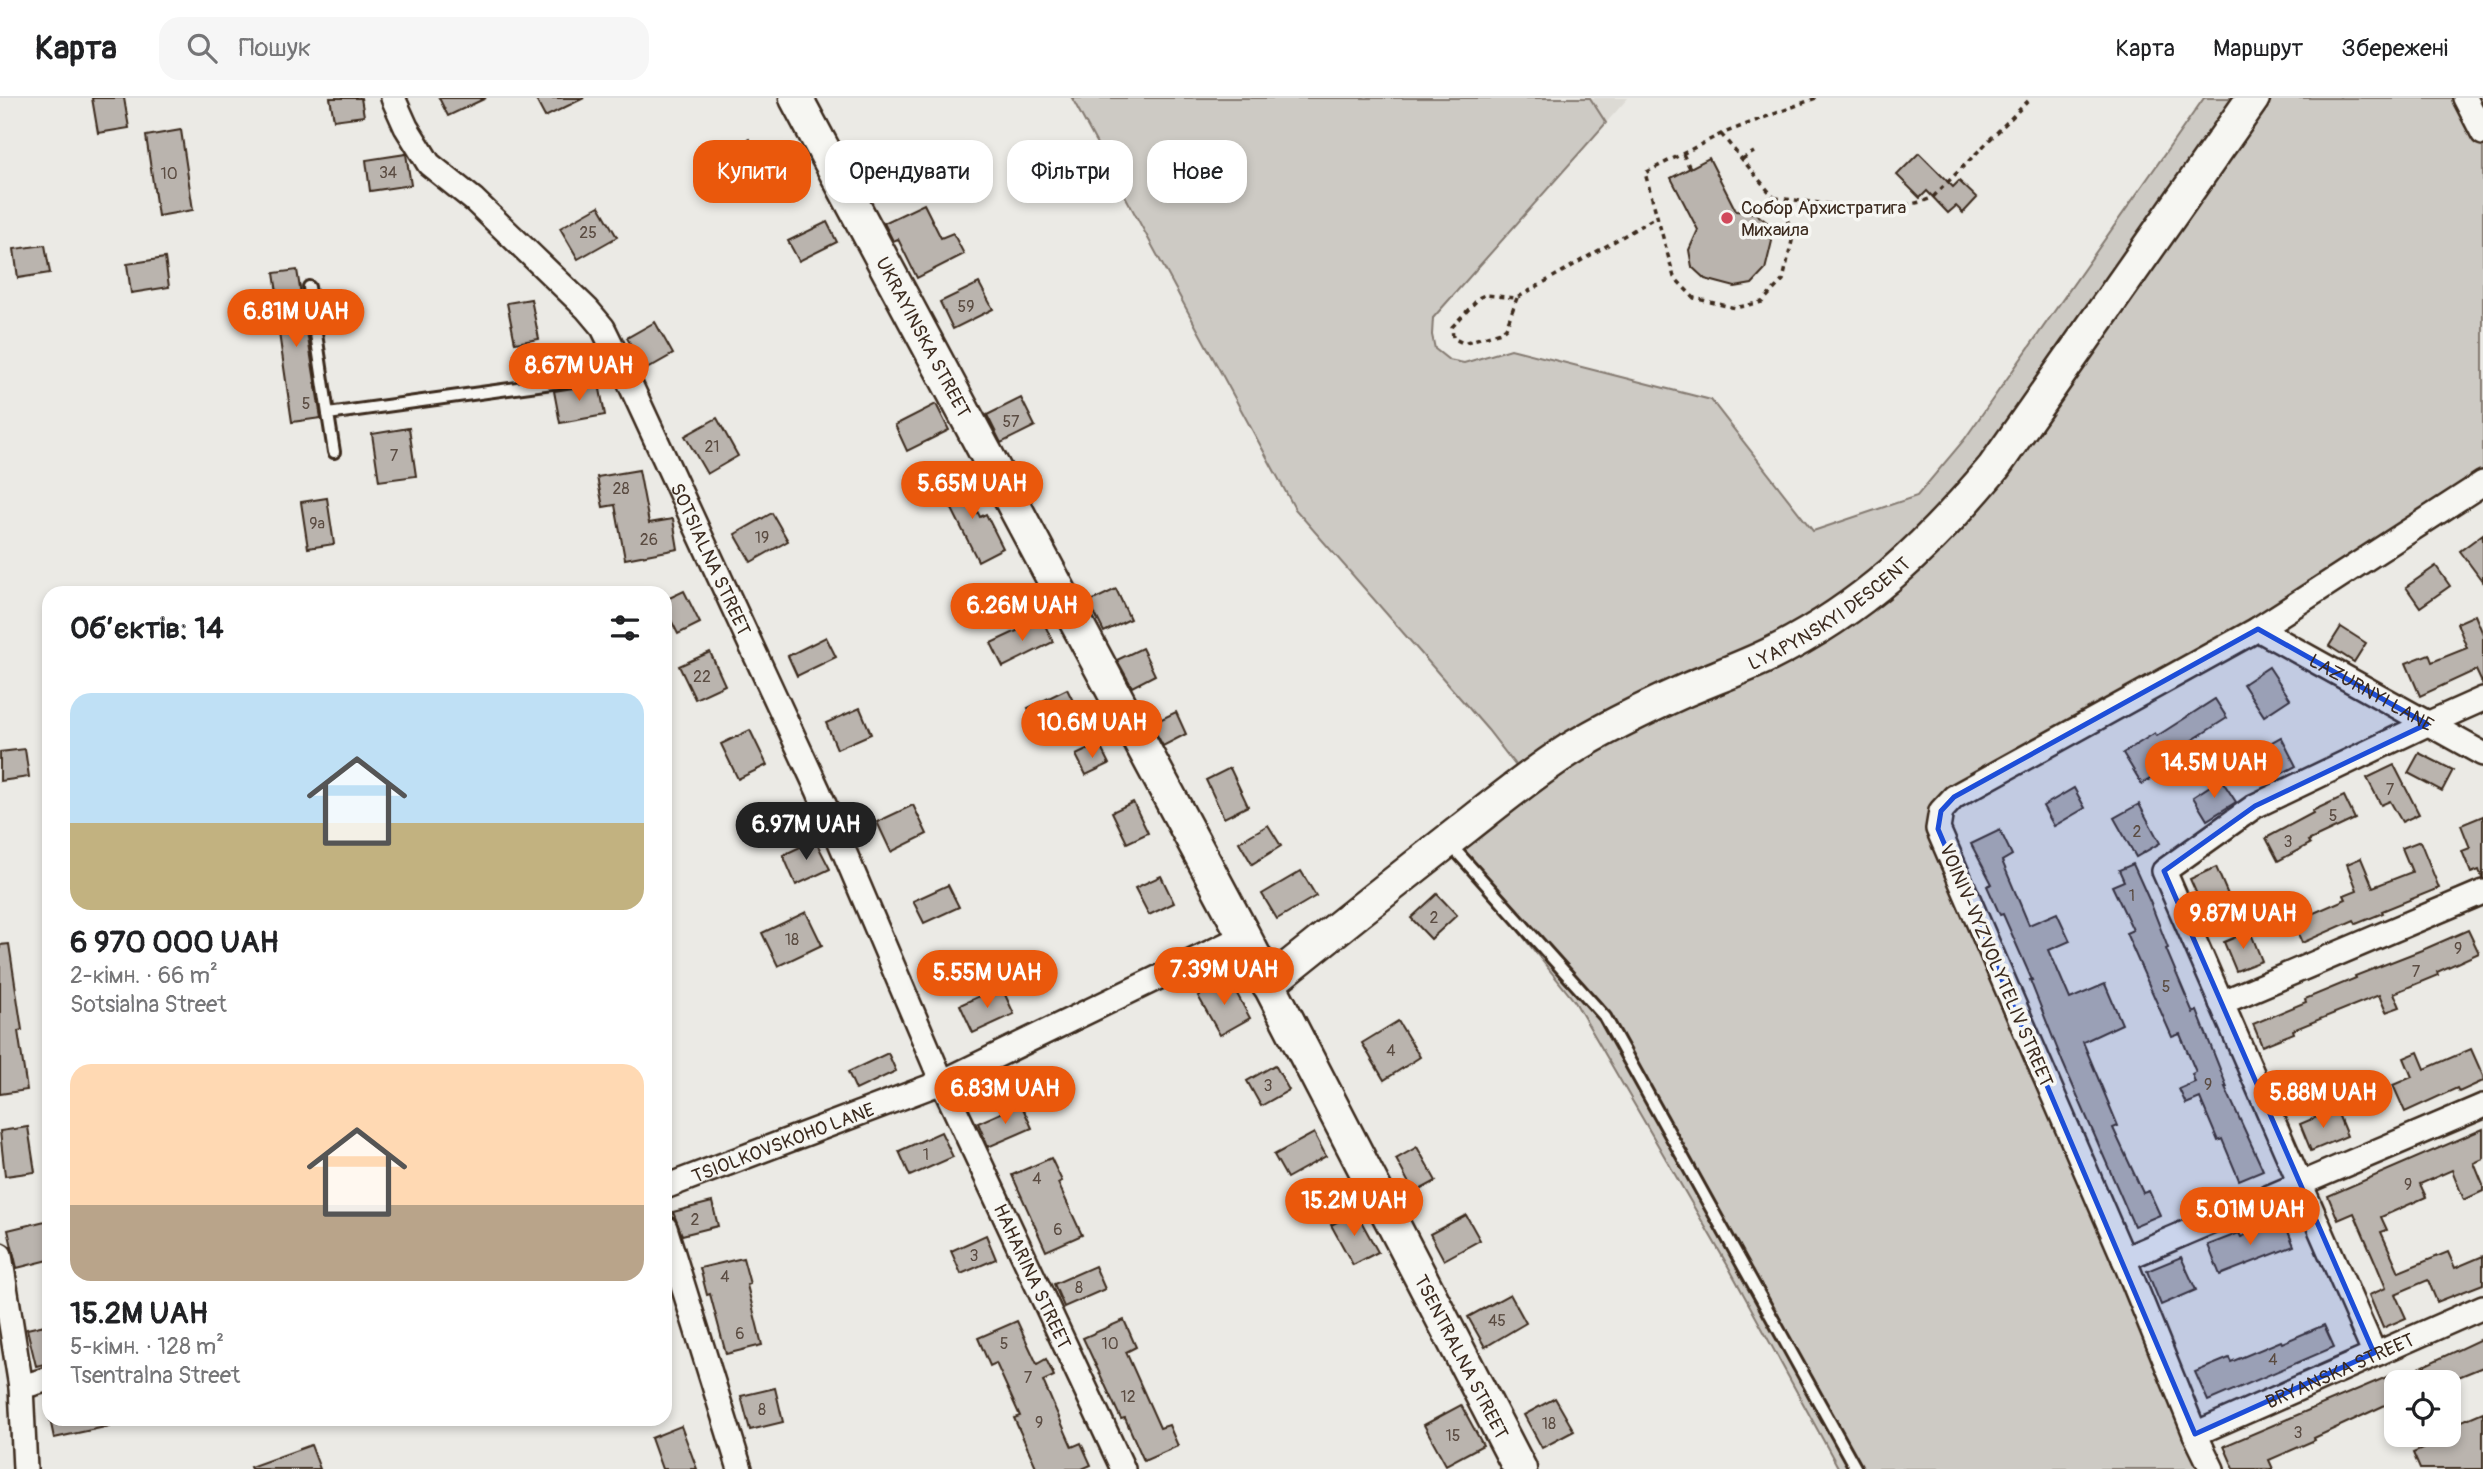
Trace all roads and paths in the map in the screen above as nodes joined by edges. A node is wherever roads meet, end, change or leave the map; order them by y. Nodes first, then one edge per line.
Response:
1 (393, 98) edge
2 (796, 98) edge
3 (1816, 98) edge
4 (2031, 98) edge
5 (2253, 98) edge
6 (2472, 101) edge
7 (2483, 132) edge
8 (1721, 134) junction
9 (1754, 152) dead end
10 (1683, 154) junction
11 (1742, 159) junction
12 (1690, 168) dead end
13 (1774, 198) junction
14 (1657, 216) junction
15 (309, 287) dead end
16 (1517, 298) junction
17 (625, 373) junction
18 (328, 414) junction
19 (334, 452) dead end
20 (2483, 483) edge
21 (2258, 629) junction
22 (2483, 699) edge
23 (2427, 724) junction
24 (2483, 754) edge
25 (1447, 841) junction
26 (2483, 892) edge
27 (1244, 936) junction
28 (1268, 984) junction
29 (2221, 1003) junction
30 (943, 1082) junction
31 (2483, 1106) edge
32 (672, 1184) edge
33 (2300, 1185) junction
34 (672, 1250) edge
35 (0, 1255) edge
36 (2124, 1259) junction
37 (2483, 1307) edge
38 (2374, 1353) junction
39 (42, 1381) edge
40 (20, 1387) junction
41 (2194, 1434) junction
42 (25, 1469) edge
43 (740, 1469) edge
44 (1124, 1469) edge
45 (1520, 1469) edge
46 (1856, 1469) edge
47 (2212, 1469) edge

1 - 17 street, SOTSIALNA STREET
2 - 27 street, UKRAYINSKA STREET
3 - 8 path
4 - 13 path
5 - 25 street, LYAPYNSKYI DESCENT
6 - 7 street
8 - 10 path
8 - 11 path
9 - 11 path
10 - 12 path
10 - 14 path
11 - 13 path
13 - 14 path
14 - 16 path
15 - 18 lane
16 - 16 path
17 - 18 lane
17 - 30 street, SOTSIALNA STREET
18 - 19 lane
20 - 21 street, VOINIV-VYZVOLYTELIV STREET
21 - 23 street, LAZURNYI LANE
21 - 36 street, VOINIV-VYZVOLYTELIV STREET
22 - 23 street
23 - 24 street, LAZURNYI LANE
23 - 29 street
25 - 28 street, LYAPYNSKYI DESCENT
25 - 46 lane
26 - 29 street
27 - 28 street, UKRAYINSKA STREET
27 - 30 street, TSIOLKOVSKOHO LANE
28 - 45 street, TSENTRALNA STREET
29 - 33 street
30 - 32 street, TSIOLKOVSKOHO LANE
30 - 44 street, HAHARINA STREET
31 - 33 street
33 - 36 street
33 - 38 street
34 - 43 street
35 - 40 street
36 - 41 street, VOINIV-VYZVOLYTELIV STREET
37 - 38 street, BRYANSKA STREET
38 - 41 street, BRYANSKA STREET
39 - 40 street
40 - 42 street
41 - 47 street, VOINIV-VYZVOLYTELIV STREET

